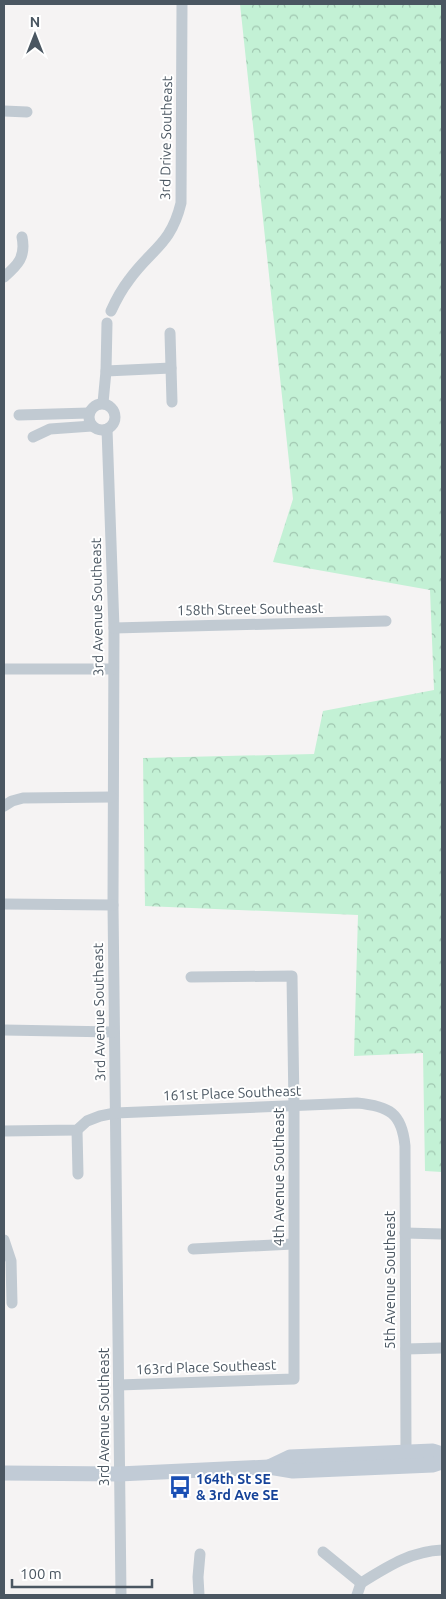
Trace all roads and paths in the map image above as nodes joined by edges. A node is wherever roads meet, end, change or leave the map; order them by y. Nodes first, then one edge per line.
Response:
1 (182, 4) edge
2 (4, 112) edge
3 (27, 112) dead end
4 (22, 237) dead end
5 (4, 277) edge
6 (111, 311) dead end
7 (107, 323) dead end
8 (170, 333) dead end
9 (171, 368) junction
10 (106, 371) junction
11 (172, 402) dead end
12 (103, 403) junction
13 (89, 413) junction
14 (19, 415) dead end
15 (92, 426) junction
16 (107, 429) junction
17 (33, 437) dead end
18 (386, 621) dead end
19 (114, 628) junction
20 (4, 669) edge
21 (114, 669) junction
22 (112, 797) junction
23 (4, 806) edge
24 (4, 904) edge
25 (112, 905) junction
26 (191, 977) dead end
27 (4, 1030) edge
28 (114, 1032) junction
29 (294, 1106) junction
30 (391, 1112) joint
31 (116, 1113) junction
32 (77, 1130) junction
33 (4, 1131) edge
34 (78, 1174) dead end
35 (405, 1233) junction
36 (442, 1234) edge
37 (4, 1240) edge
38 (293, 1244) junction
39 (193, 1249) dead end
40 (12, 1303) dead end
41 (442, 1348) edge
42 (406, 1349) junction
43 (294, 1378) joint
44 (119, 1386) junction
45 (406, 1453) junction
46 (442, 1454) edge
47 (442, 1462) edge
48 (269, 1467) junction
49 (4, 1473) edge
50 (119, 1474) junction
51 (442, 1550) edge
52 (323, 1552) dead end
53 (200, 1554) dead end
54 (362, 1583) junction
55 (120, 1595) edge
56 (199, 1595) edge
57 (357, 1595) edge

1 - 6 street, 3rd Drive Southeast
2 - 3 street
4 - 5 street
7 - 10 street
8 - 9 street
9 - 10 street
9 - 11 street
10 - 12 street
12 - 13 street
12 - 16 street
13 - 14 street
13 - 15 street
15 - 16 street
15 - 17 street
16 - 19 street, 3rd Avenue Southeast
18 - 19 street, 158th Street Southeast
19 - 21 street, 3rd Avenue Southeast
20 - 21 street
21 - 22 street, 3rd Avenue Southeast
22 - 23 street
22 - 25 street, 3rd Avenue Southeast
24 - 25 street
25 - 28 street, 3rd Avenue Southeast
26 - 29 street, 4th Avenue Southeast
27 - 28 street
28 - 31 street, 3rd Avenue Southeast
29 - 30 street, 161st Place Southeast
29 - 31 street, 161st Place Southeast
29 - 38 street, 4th Avenue Southeast
30 - 35 street, 5th Avenue Southeast
31 - 32 street, 161st Place Southeast
31 - 44 street, 3rd Avenue Southeast
32 - 33 street
32 - 34 street
35 - 36 street
35 - 42 street, 5th Avenue Southeast
37 - 40 street
38 - 39 street
38 - 43 street, 4th Avenue Southeast
41 - 42 street
42 - 45 street, 5th Avenue Southeast
43 - 44 street, 163rd Place Southeast
44 - 50 street, 3rd Avenue Southeast
45 - 46 main road
45 - 48 main road
47 - 48 main road
48 - 50 main road
49 - 50 main road
50 - 55 street, 3rd Avenue Southeast
51 - 54 street
52 - 54 street
53 - 56 street
54 - 57 street

